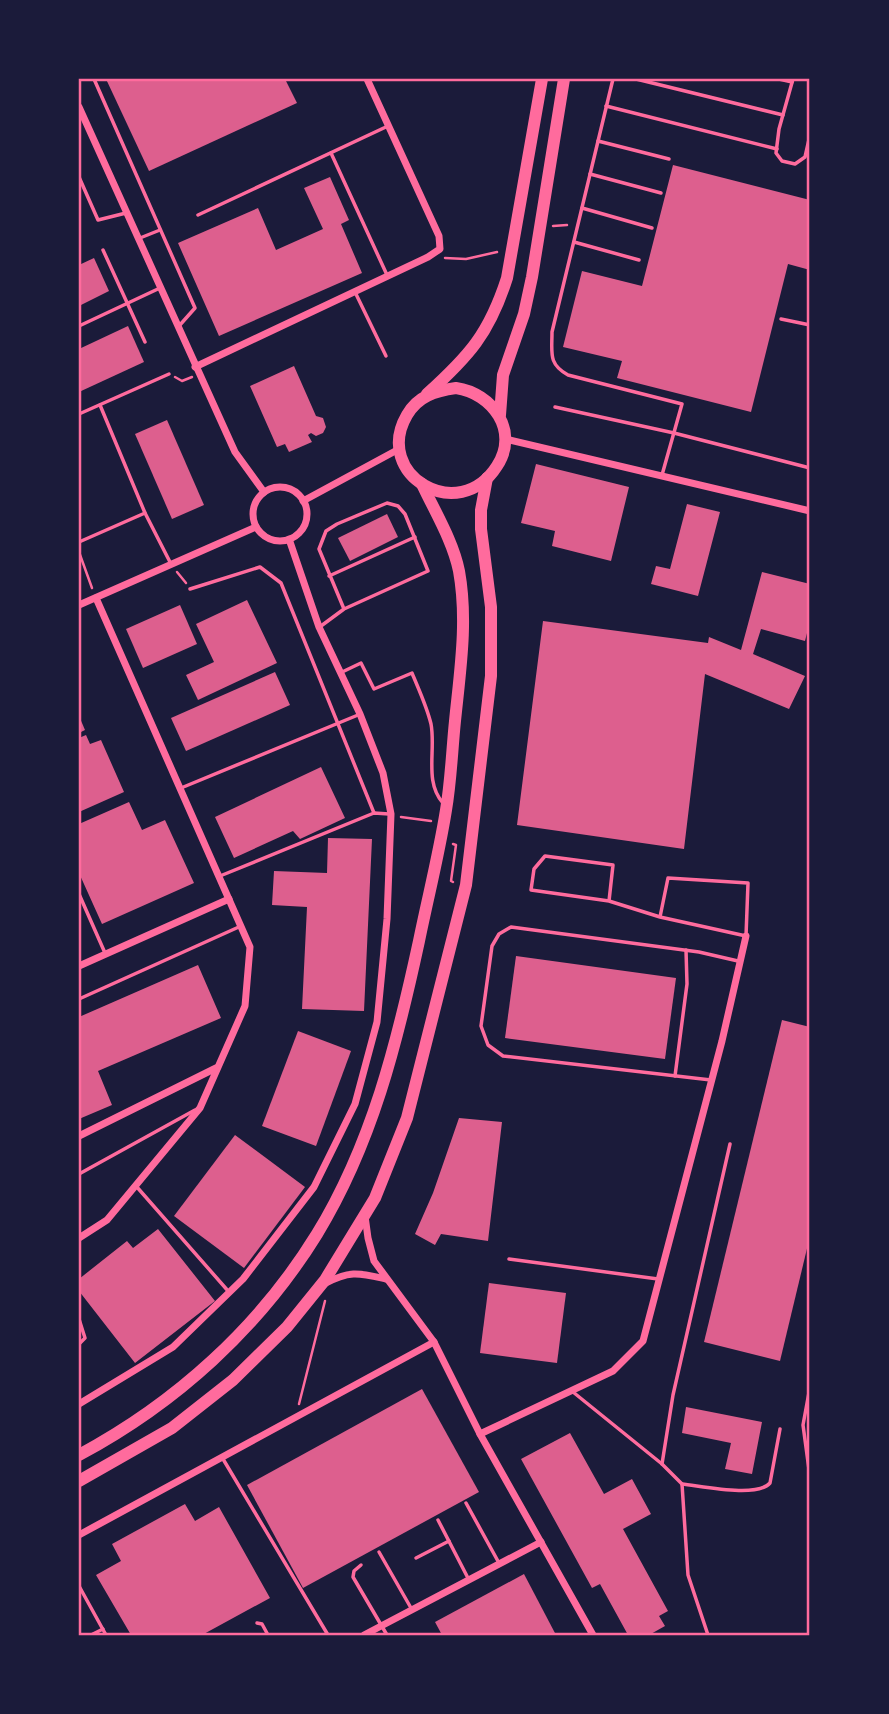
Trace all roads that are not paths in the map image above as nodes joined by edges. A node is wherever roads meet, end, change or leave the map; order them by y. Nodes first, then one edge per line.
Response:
1 (94, 79) edge
2 (367, 79) edge
3 (542, 79) edge
4 (565, 79) edge
5 (613, 79) edge
6 (636, 79) edge
7 (779, 79) edge
8 (792, 80) edge
9 (606, 106) junction
10 (79, 107) edge
11 (783, 116) junction
12 (388, 126) junction
13 (810, 135) edge
14 (598, 141) junction
15 (777, 149) junction
16 (331, 153) junction
17 (669, 159) dead end
18 (590, 174) junction
19 (79, 177) edge
20 (661, 193) dead end
21 (582, 208) junction
22 (126, 213) junction
23 (198, 215) dead end
24 (652, 228) dead end
25 (160, 229) junction
26 (138, 239) junction
27 (573, 242) junction
28 (103, 250) dead end
29 (639, 260) dead end
30 (387, 277) junction
31 (160, 288) junction
32 (355, 292) junction
33 (127, 304) junction
34 (781, 318) dead end
35 (810, 325) edge
36 (79, 326) edge
37 (177, 327) junction
38 (145, 342) dead end
39 (386, 356) dead end
40 (197, 371) junction
41 (169, 374) road end
42 (427, 394) junction
43 (100, 405) junction
44 (555, 407) dead end
45 (79, 414) edge
46 (500, 415) junction
47 (674, 433) junction
48 (505, 439) junction
49 (398, 449) junction
50 (810, 468) edge
51 (662, 475) junction
52 (487, 478) junction
53 (422, 484) junction
54 (264, 492) junction
55 (303, 501) junction
56 (810, 511) edge
57 (145, 513) junction
58 (256, 527) junction
59 (415, 537) junction
60 (289, 539) junction
61 (79, 542) edge
62 (170, 564) junction
63 (329, 576) junction
64 (190, 589) road end
65 (96, 598) junction
66 (79, 605) edge
67 (344, 609) junction
68 (319, 627) junction
69 (340, 673) junction
70 (360, 714) junction
71 (338, 723) junction
72 (180, 789) junction
73 (447, 807) junction
74 (374, 813) junction
75 (391, 814) junction
76 (219, 876) junction
77 (79, 894) edge
78 (229, 899) junction
79 (609, 901) junction
80 (660, 917) junction
81 (241, 926) junction
82 (747, 936) junction
83 (685, 950) junction
84 (106, 954) junction
85 (740, 962) junction
86 (80, 964) edge
87 (79, 999) edge
88 (216, 1068) junction
89 (675, 1076) junction
90 (711, 1080) junction
91 (200, 1108) junction
92 (79, 1136) edge
93 (730, 1143) dead end
94 (79, 1174) edge
95 (136, 1186) junction
96 (365, 1215) junction
97 (79, 1238) edge
98 (509, 1259) dead end
99 (659, 1279) junction
100 (387, 1280) junction
101 (229, 1292) junction
102 (323, 1292) junction
103 (79, 1319) edge
104 (434, 1342) junction
105 (79, 1344) edge
106 (810, 1387) edge
107 (573, 1392) junction
108 (79, 1404) edge
109 (780, 1429) dead end
110 (480, 1434) junction
111 (79, 1455) edge
112 (222, 1457) junction
113 (662, 1464) junction
114 (810, 1477) edge
115 (79, 1481) edge
116 (682, 1484) junction
117 (466, 1503) dead end
118 (438, 1520) dead end
119 (79, 1535) edge
120 (449, 1541) junction
121 (541, 1542) junction
122 (379, 1552) dead end
123 (416, 1558) dead end
124 (499, 1564) junction
125 (361, 1565) dead end
126 (469, 1580) junction
127 (79, 1586) edge
128 (412, 1610) junction
129 (257, 1623) dead end
130 (382, 1626) junction
131 (103, 1629) junction
132 (91, 1635) edge
133 (106, 1635) edge
134 (268, 1635) edge
135 (327, 1635) edge
136 (364, 1635) edge
137 (387, 1635) edge
138 (593, 1635) edge
139 (708, 1635) edge

1 - 25 lane
2 - 12 street
3 - 42 main road
4 - 46 main road
5 - 9 lane
6 - 11 lane
7 - 8 lane
8 - 11 lane
9 - 14 lane
9 - 15 lane
10 - 22 street
11 - 15 lane
12 - 16 lane
12 - 30 street
13 - 15 lane
14 - 17 lane
14 - 18 lane
16 - 23 lane
16 - 30 lane
18 - 20 lane
18 - 21 lane
19 - 22 lane
21 - 24 lane
21 - 27 lane
22 - 26 street
25 - 26 lane
25 - 37 lane
26 - 31 street
27 - 29 lane
27 - 47 lane
28 - 33 lane
30 - 32 street
31 - 33 lane
31 - 37 street
32 - 39 lane
32 - 40 street
33 - 36 lane
33 - 38 lane
34 - 35 lane
37 - 40 street
40 - 54 street
41 - 43 lane
42 - 46 main road
42 - 49 main road
43 - 45 lane
43 - 57 lane
44 - 47 lane
46 - 48 main road
47 - 50 lane
47 - 51 lane
48 - 51 street
48 - 52 main road
49 - 53 main road
49 - 55 street
51 - 56 street
52 - 53 main road
52 - 96 main road
53 - 73 main road
54 - 55 street
54 - 58 street
55 - 60 street
57 - 61 lane
57 - 62 lane
58 - 60 street
58 - 62 street
59 - 63 lane
59 - 63 lane
59 - 67 lane
60 - 68 street
62 - 65 street
63 - 67 lane
64 - 71 lane
65 - 66 street
65 - 72 street
67 - 68 lane
68 - 69 street
69 - 70 street
69 - 73 lane
70 - 71 lane
70 - 75 street
71 - 72 lane
71 - 74 lane
72 - 76 street
73 - 111 main road
74 - 75 lane
74 - 76 lane
75 - 101 street
76 - 78 street
77 - 84 lane
78 - 81 street
78 - 84 street
79 - 79 lane
79 - 80 lane
80 - 82 lane
80 - 82 lane
81 - 87 lane
81 - 88 street
82 - 85 street
83 - 85 lane
83 - 89 lane
83 - 89 lane
84 - 86 street
85 - 90 street
88 - 91 street
88 - 92 street
89 - 90 lane
90 - 99 street
91 - 94 lane
91 - 95 street
93 - 113 lane
95 - 97 street
95 - 101 lane
96 - 100 street
96 - 102 main road
98 - 99 lane
99 - 107 street
100 - 102 street
100 - 104 street
101 - 108 street
102 - 115 main road
103 - 105 lane
104 - 110 street
104 - 112 street
106 - 114 lane
107 - 110 street
107 - 113 lane
109 - 116 lane
110 - 121 street
112 - 119 street
112 - 135 lane
113 - 116 lane
116 - 139 lane
117 - 124 lane
118 - 120 lane
120 - 123 lane
120 - 126 lane
121 - 124 street
121 - 138 street
122 - 128 lane
124 - 126 street
125 - 130 lane
126 - 128 street
127 - 131 lane
128 - 130 street
129 - 134 lane
130 - 136 street
130 - 137 lane
131 - 132 lane
131 - 133 lane

